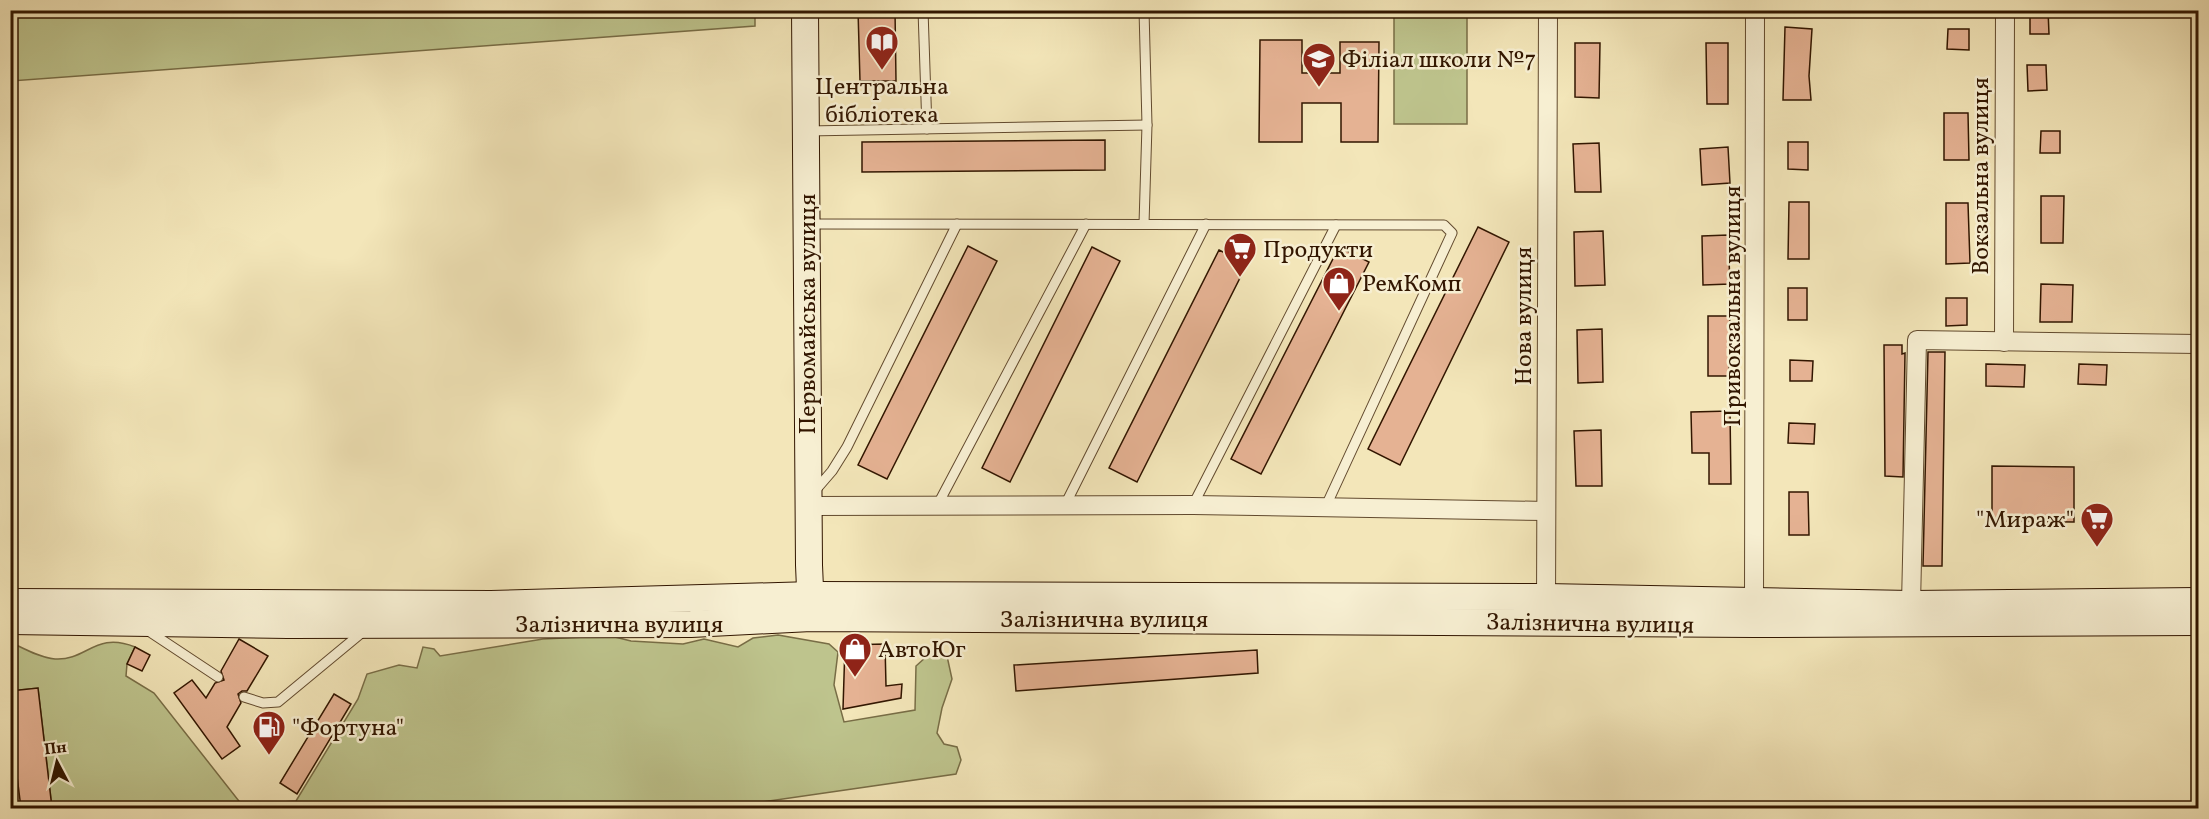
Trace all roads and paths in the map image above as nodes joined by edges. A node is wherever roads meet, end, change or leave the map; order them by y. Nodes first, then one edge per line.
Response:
1 (805, 10) edge
2 (923, 10) edge
3 (1143, 10) edge
4 (1548, 10) edge
5 (1755, 10) edge
6 (2005, 10) edge
7 (1147, 125) junction
8 (927, 129) junction
9 (805, 131) junction
10 (806, 224) junction
11 (957, 224) junction
12 (1086, 224) junction
13 (1206, 224) junction
14 (1144, 225) junction
15 (1336, 225) junction
16 (2004, 342) junction
17 (2199, 344) edge
18 (808, 503) junction
19 (1065, 505) junction
20 (1193, 505) junction
21 (937, 506) junction
22 (1326, 506) junction
23 (1546, 511) junction
24 (2199, 601) edge
25 (10, 602) edge
26 (1754, 602) junction
27 (1911, 604) junction
28 (811, 606) junction
29 (1547, 610) junction
30 (10, 621) edge
31 (2199, 622) edge
32 (137, 624) junction
33 (370, 625) junction
34 (218, 676) dead end
35 (244, 697) dead end

1 - 9 main road, Первомайська вулиця
2 - 8 lane
3 - 7 lane
4 - 23 street, Нова вулиця
5 - 26 street, Привокзальна вулиця
6 - 16 street, Вокзальна вулиця
7 - 8 lane
7 - 14 lane
8 - 9 lane
9 - 10 main road, Первомайська вулиця
10 - 11 lane
10 - 18 main road, Первомайська вулиця
11 - 12 lane
11 - 18 lane
12 - 14 lane
12 - 21 lane
13 - 14 lane
13 - 15 lane
13 - 19 lane
15 - 20 lane
15 - 22 lane
16 - 17 street
16 - 27 street
18 - 21 street
18 - 28 main road, Первомайська вулиця
19 - 20 street
19 - 21 street
20 - 22 street
22 - 23 street
23 - 29 street, Нова вулиця
24 - 27 main road, Залізнична вулиця
25 - 28 main road, Залізнична вулиця
26 - 27 main road, Залізнична вулиця
26 - 29 main road, Залізнична вулиця
28 - 29 main road, Залізнична вулиця
28 - 33 main road, Залізнична вулиця
29 - 31 main road, Залізнична вулиця
30 - 32 main road, Залізнична вулиця
32 - 33 main road, Залізнична вулиця
32 - 34 lane
33 - 35 lane

